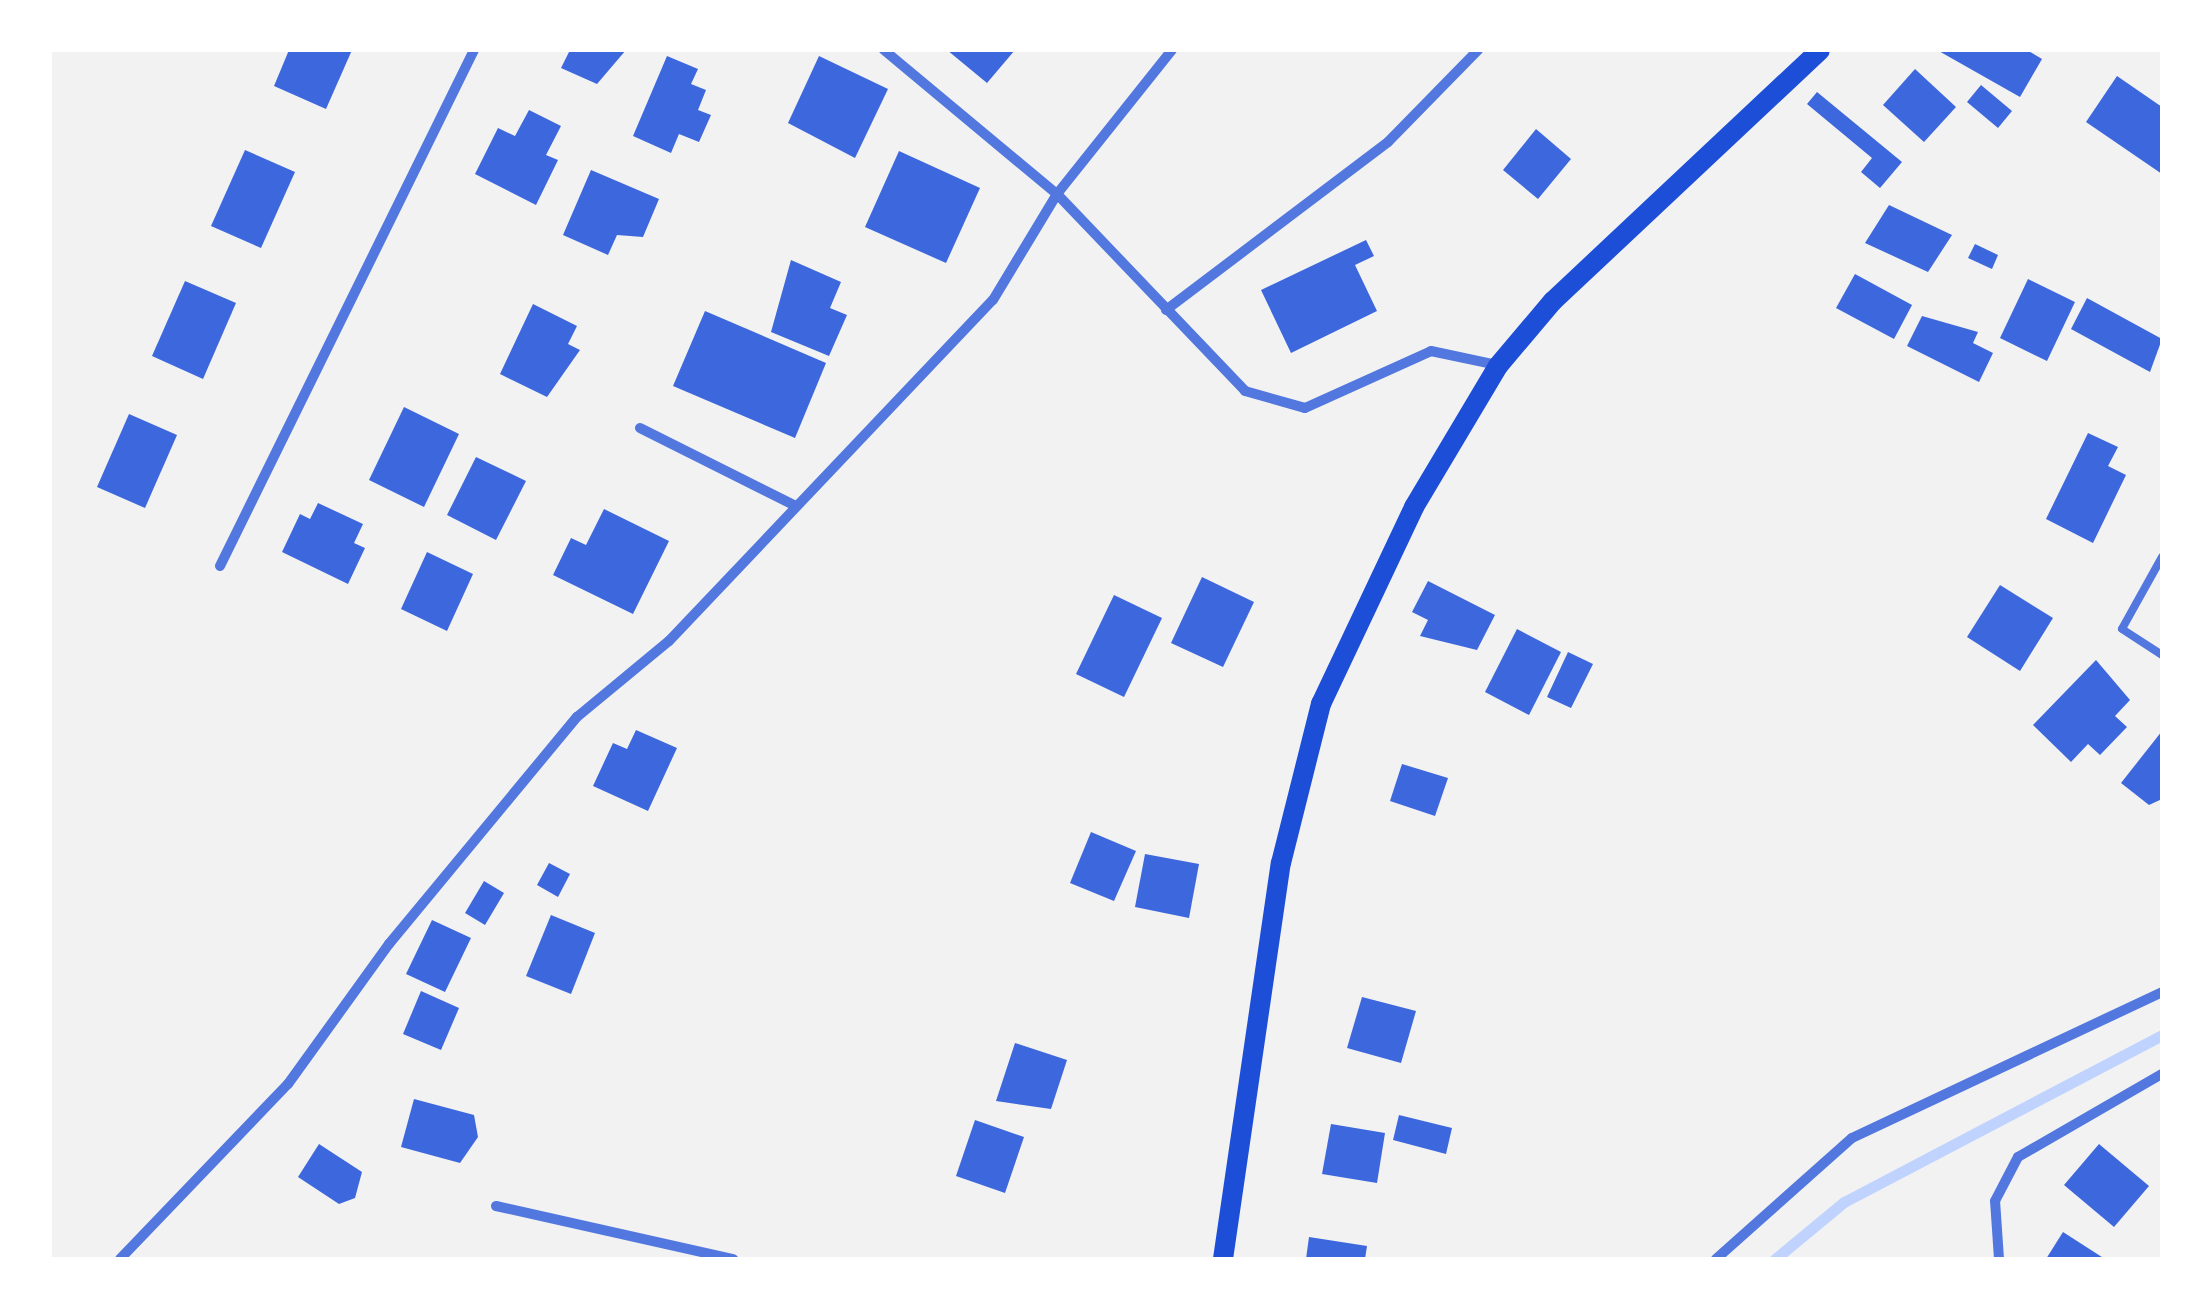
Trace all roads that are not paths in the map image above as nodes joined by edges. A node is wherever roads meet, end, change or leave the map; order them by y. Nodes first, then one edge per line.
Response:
1 (474, 50) edge
2 (884, 50) edge
3 (1172, 50) edge
4 (1478, 50) edge
5 (1820, 50) edge
6 (1058, 194) junction
7 (1166, 310) junction
8 (1498, 366) junction
9 (640, 428) dead end
10 (794, 505) junction
11 (2162, 557) edge
12 (220, 566) dead end
13 (2162, 656) edge
14 (2162, 992) edge
15 (2162, 1074) edge
16 (496, 1206) dead end
17 (120, 1259) edge
18 (734, 1259) edge
19 (1224, 1259) edge
20 (1716, 1259) edge
21 (1999, 1259) edge

1 - 12 street
2 - 6 street
3 - 6 street
4 - 7 street
5 - 8 main road
6 - 7 street
6 - 10 street
7 - 8 street
8 - 19 main road
9 - 10 street
10 - 17 street
11 - 13 lane
14 - 20 street
15 - 21 street
16 - 18 street

